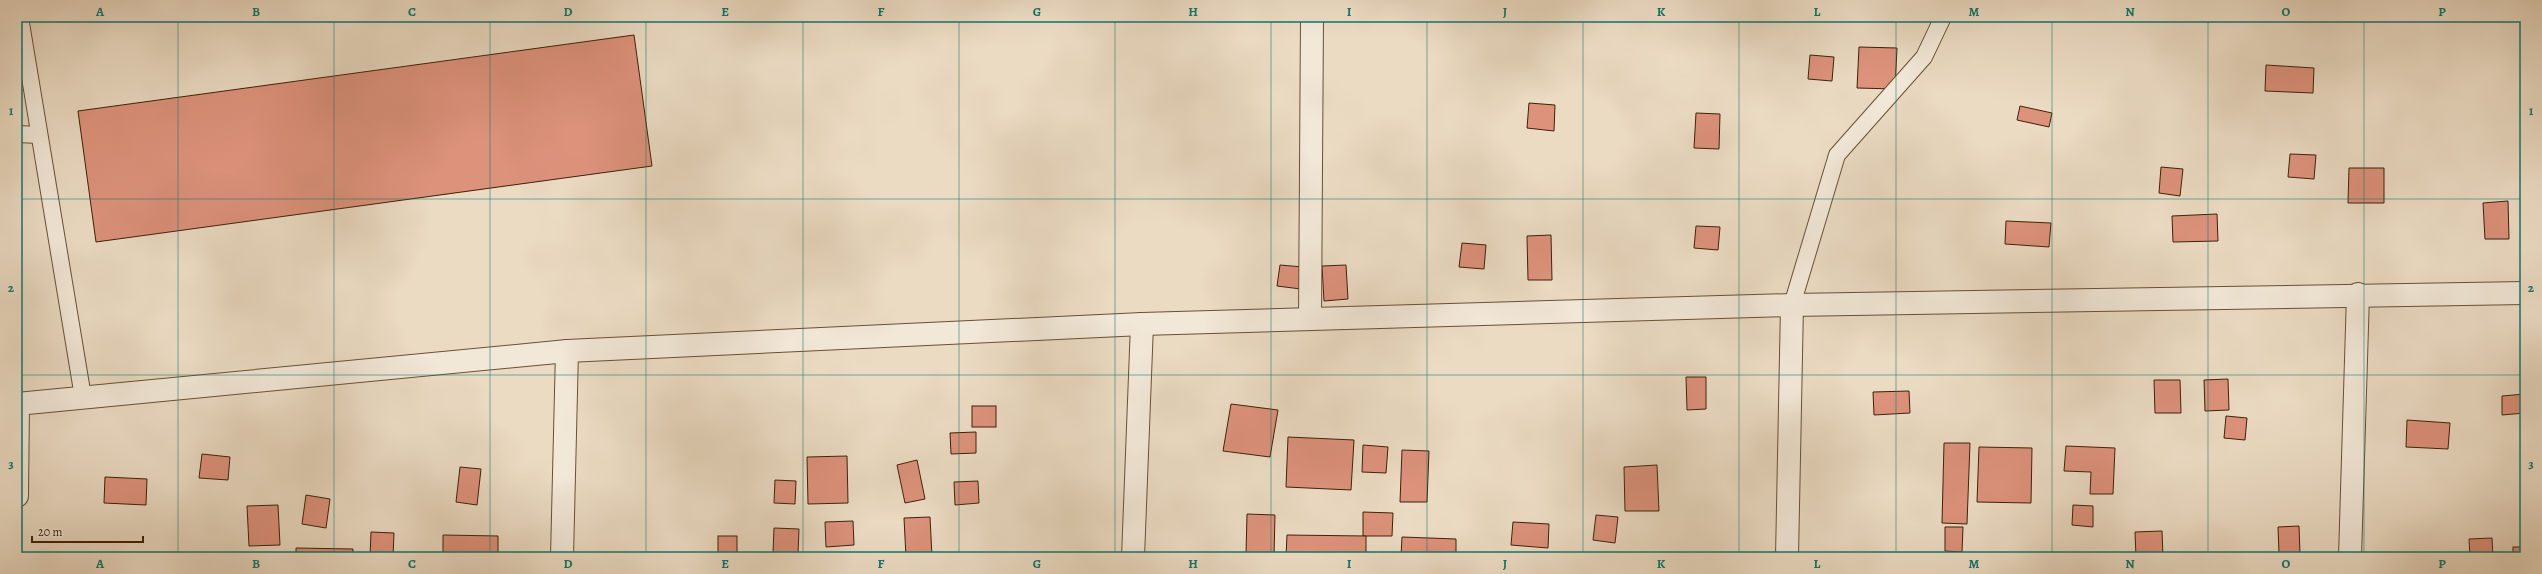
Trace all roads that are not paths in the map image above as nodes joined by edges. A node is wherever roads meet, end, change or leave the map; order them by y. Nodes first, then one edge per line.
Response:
1 (20, 17) edge
2 (1312, 17) edge
3 (1943, 17) edge
4 (17, 134) edge
5 (40, 135) junction
6 (2525, 293) edge
7 (2358, 294) junction
8 (1792, 305) junction
9 (1310, 319) junction
10 (1142, 324) junction
11 (567, 351) junction
12 (83, 397) junction
13 (18, 404) edge
14 (17, 496) edge
15 (562, 557) edge
16 (1133, 557) edge
17 (1787, 557) edge
18 (2350, 557) edge

1 - 5 lane
2 - 9 street
3 - 8 lane
4 - 5 lane
5 - 12 lane
6 - 7 street
7 - 8 street
7 - 18 street
8 - 9 street
8 - 17 street
9 - 10 street
10 - 11 street
10 - 16 street
11 - 12 street
11 - 15 street
12 - 13 street
13 - 14 street

